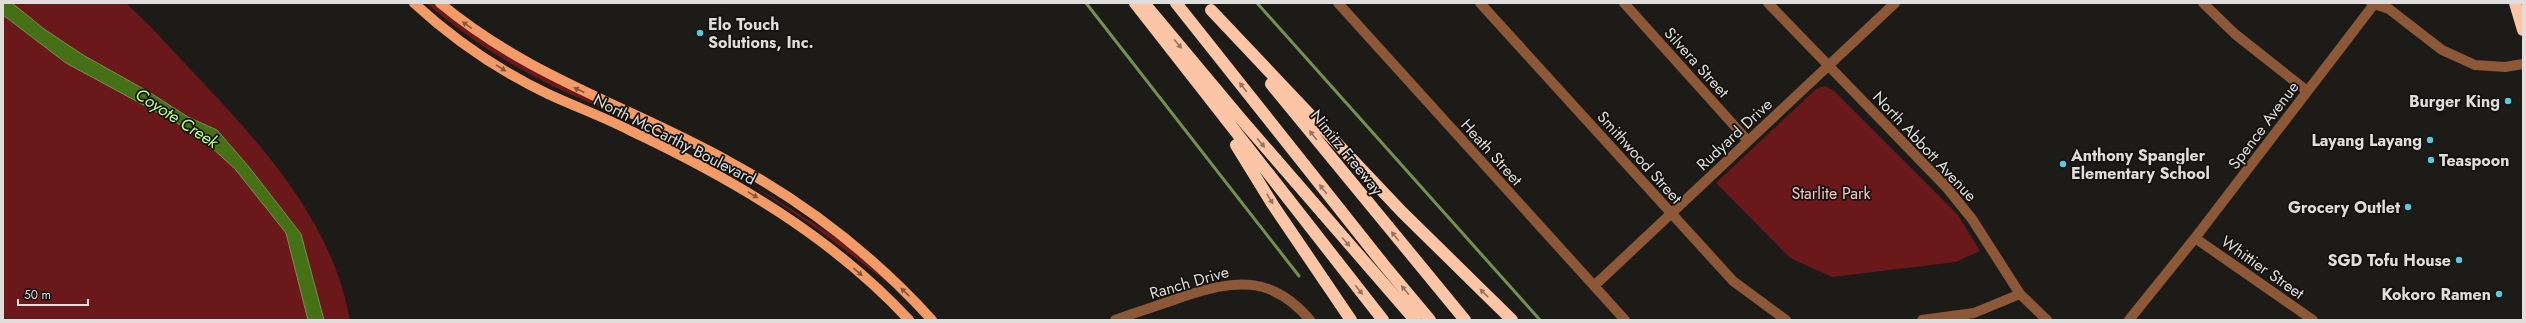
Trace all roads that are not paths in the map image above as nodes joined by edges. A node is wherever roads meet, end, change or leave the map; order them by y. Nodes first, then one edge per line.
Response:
1 (414, 3) edge
2 (440, 3) edge
3 (1135, 3) edge
4 (1144, 3) edge
5 (1176, 3) edge
6 (1338, 3) edge
7 (1480, 3) edge
8 (1624, 3) edge
9 (1768, 3) edge
10 (1895, 3) edge
11 (2203, 3) edge
12 (2515, 3) edge
13 (2373, 4) edge
14 (1208, 6) edge
15 (2522, 24) edge
16 (2523, 64) edge
17 (1828, 66) junction
18 (2307, 92) junction
19 (1205, 94) junction
20 (1748, 141) junction
21 (1670, 214) junction
22 (2195, 238) junction
23 (1594, 286) junction
24 (2020, 294) junction
25 (909, 320) edge
26 (932, 320) edge
27 (1115, 320) edge
28 (1310, 320) edge
29 (1351, 320) edge
30 (1383, 320) edge
31 (1414, 320) edge
32 (1430, 320) edge
33 (1465, 320) edge
34 (1512, 320) edge
35 (1625, 320) edge
36 (1786, 320) edge
37 (1922, 320) edge
38 (2046, 320) edge
39 (2129, 320) edge
40 (2313, 320) edge

1 -> 25 main road, North McCarthy Boulevard
26 -> 2 main road, North McCarthy Boulevard
3 - 19 highway
4 -> 31 highway
32 -> 5 highway
6 - 23 street, Heath Street
7 - 21 street, Smithwood Street
8 - 20 street, Silvera Street
9 - 17 street, North Abbott Avenue
10 - 17 street, Rudyard Drive
11 - 18 street
12 - 15 highway
13 - 16 street
13 - 18 street, Spence Avenue
33 -> 14 highway, Nimitz Freeway
34 -> 14 highway
17 - 20 street, Rudyard Drive
17 - 24 street, North Abbott Avenue
18 - 22 street, Spence Avenue
19 -> 29 highway
19 -> 30 highway
20 - 21 street, Rudyard Drive
21 - 23 street, Rudyard Drive
21 - 36 street, Smithwood Street
22 - 39 street, Spence Avenue
22 - 40 street, Whittier Street
23 - 35 street, Heath Street
24 - 37 street
24 - 38 street, North Abbott Avenue
27 - 28 street, Ranch Drive

